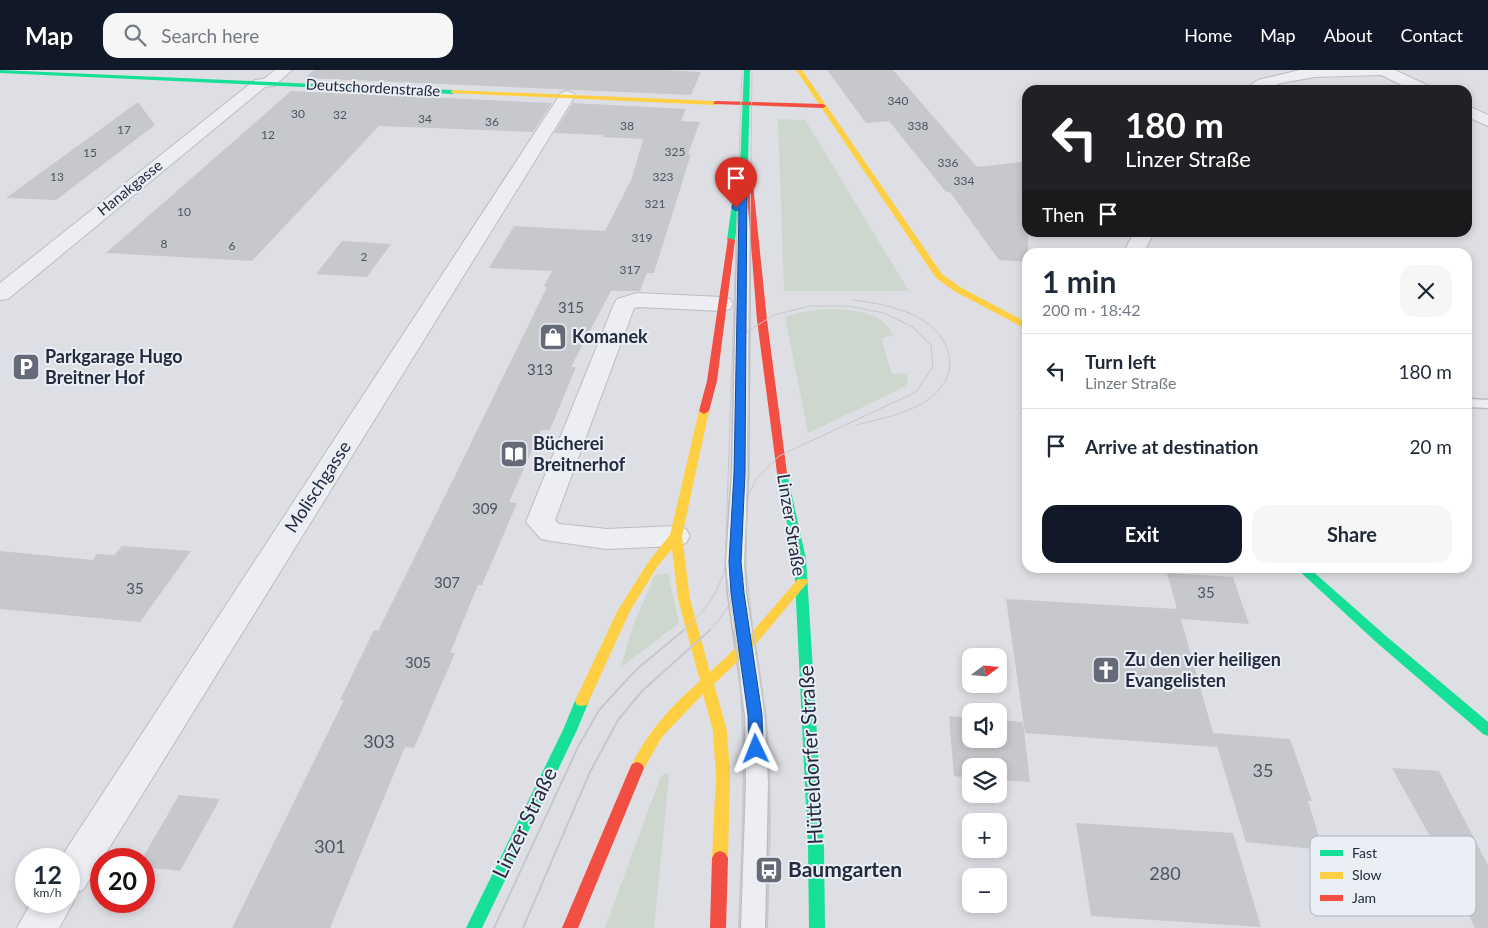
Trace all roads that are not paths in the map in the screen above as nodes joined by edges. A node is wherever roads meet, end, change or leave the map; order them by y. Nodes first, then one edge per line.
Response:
1 (284, 70) edge
2 (747, 70) edge
3 (799, 70) edge
4 (1384, 70) edge
5 (0, 71) edge
6 (264, 83) junction
7 (1259, 85) edge
8 (1414, 85) edge
9 (566, 96) junction
10 (747, 104) junction
11 (822, 106) junction
12 (1472, 113) edge
13 (1488, 121) edge
14 (744, 168) junction
15 (0, 294) edge
16 (722, 304) junction
17 (1022, 320) edge
18 (1472, 403) edge
19 (1488, 404) edge
20 (676, 536) junction
21 (1308, 573) edge
22 (802, 582) junction
23 (745, 648) junction
24 (708, 684) junction
25 (1488, 730) edge
26 (80, 861) edge
27 (46, 913) edge
28 (37, 928) edge
29 (474, 928) edge
30 (570, 928) edge
31 (718, 928) edge
32 (753, 928) edge
33 (816, 928) edge

1 - 6 street, Hanakgasse
2 - 10 main road, Linzer Straße
3 - 11 main road
4 - 7 street
4 - 8 street
5 - 6 main road, Deutschordenstraße
6 - 9 main road, Deutschordenstraße
6 - 15 street, Hanakgasse
9 - 10 main road, Deutschordenstraße
9 - 26 street, Molischgasse
10 - 11 main road, Deutschordenstraße
10 - 14 main road, Linzer Straße
11 - 17 main road
12 - 13 street
14 - 16 main road, Linzer Straße
14 - 22 main road, Linzer Straße
14 - 23 lane
16 - 20 main road, Linzer Straße
16 - 20 street
18 - 19 lane
20 - 24 main road
20 - 29 main road, Linzer Straße
21 - 25 main road
22 - 23 main road, Linzer Straße
22 - 33 main road, Hütteldorfer Straße
23 - 24 main road, Linzer Straße
23 - 32 lane
24 - 30 main road, Linzer Straße
24 - 31 main road
27 - 28 street

